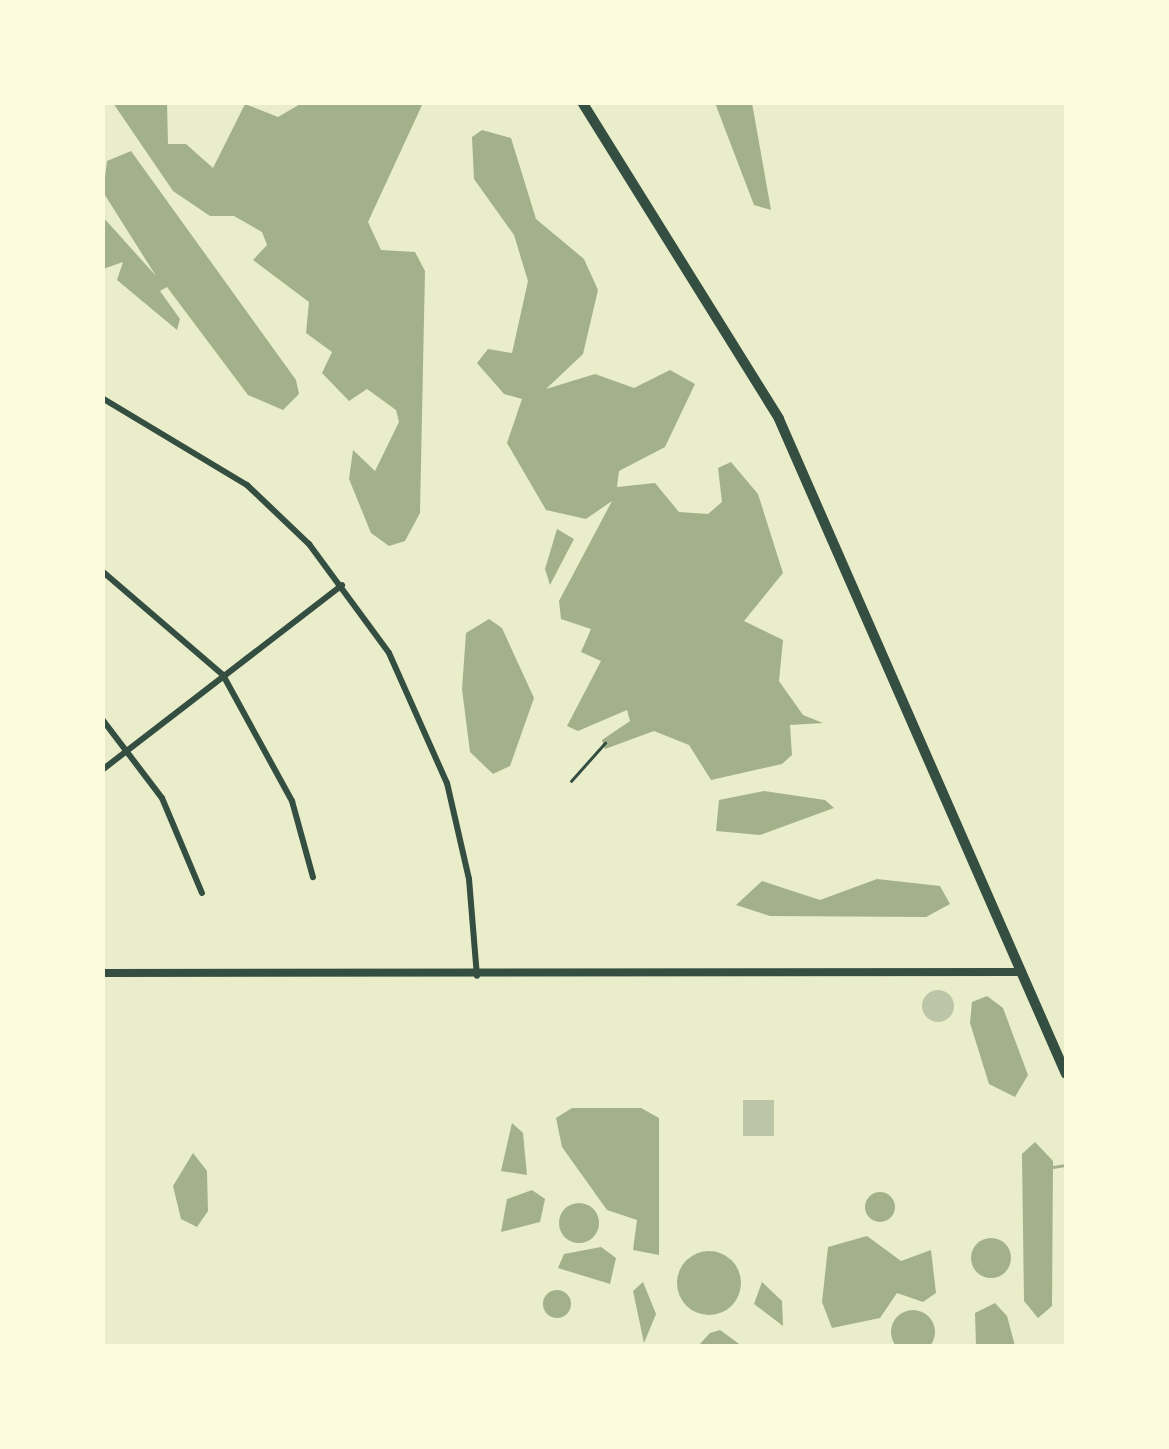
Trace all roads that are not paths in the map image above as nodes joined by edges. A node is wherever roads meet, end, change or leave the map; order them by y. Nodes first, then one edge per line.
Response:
1 (582, 102) edge
2 (102, 398) edge
3 (102, 572) edge
4 (342, 585) junction
5 (222, 674) junction
6 (102, 719) edge
7 (130, 750) junction
8 (102, 770) edge
9 (314, 877) dead end
10 (202, 893) dead end
11 (1022, 972) junction
12 (102, 973) edge
13 (477, 976) junction
14 (1066, 1074) edge

1 - 11 highway
2 - 4 street
3 - 5 street
4 - 5 street
4 - 13 street
5 - 7 street
5 - 9 street
6 - 7 street
7 - 8 street
7 - 10 street
11 - 13 street
11 - 14 highway
12 - 13 street

